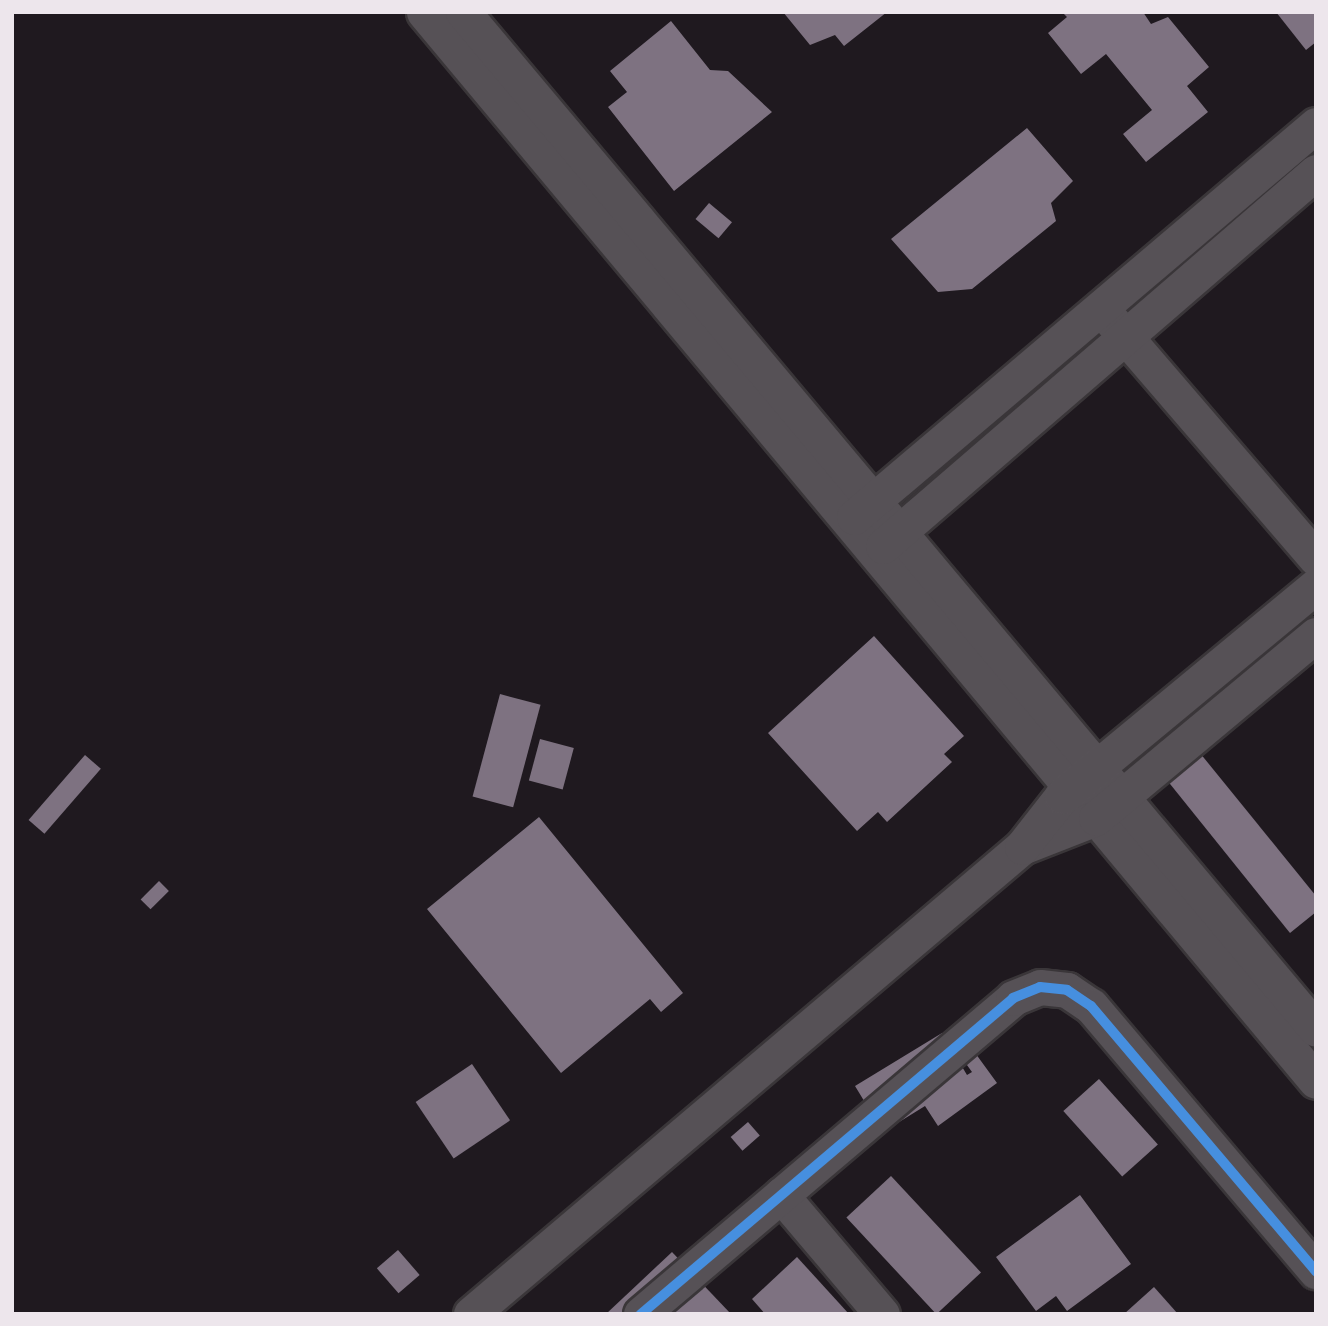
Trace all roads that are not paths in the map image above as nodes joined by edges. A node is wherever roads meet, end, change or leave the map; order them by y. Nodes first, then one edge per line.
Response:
1 (424, 12) edge
2 (463, 12) edge
3 (1316, 125) edge
4 (1316, 172) edge
5 (1102, 309) junction
6 (1126, 337) junction
7 (861, 512) junction
8 (887, 543) junction
9 (1316, 558) edge
10 (1316, 586) edge
11 (1316, 635) edge
12 (1084, 778) junction
13 (1109, 808) junction
14 (1021, 847) junction
15 (1316, 1029) edge
16 (1316, 1081) edge
17 (781, 1195) junction
18 (1316, 1272) edge
19 (471, 1314) edge
20 (641, 1314) edge
21 (882, 1314) edge

1 - 7 street
2 - 7 street
3 - 5 street
4 - 6 street
5 - 6 street
5 - 7 street
6 - 8 street
6 - 9 street
7 - 8 street
8 - 12 street
10 - 12 street
11 - 13 street
12 - 13 street
12 - 14 street
13 - 14 street
13 - 15 street
13 - 16 street
14 - 19 street
17 - 18 street
17 - 20 street
17 - 21 street

